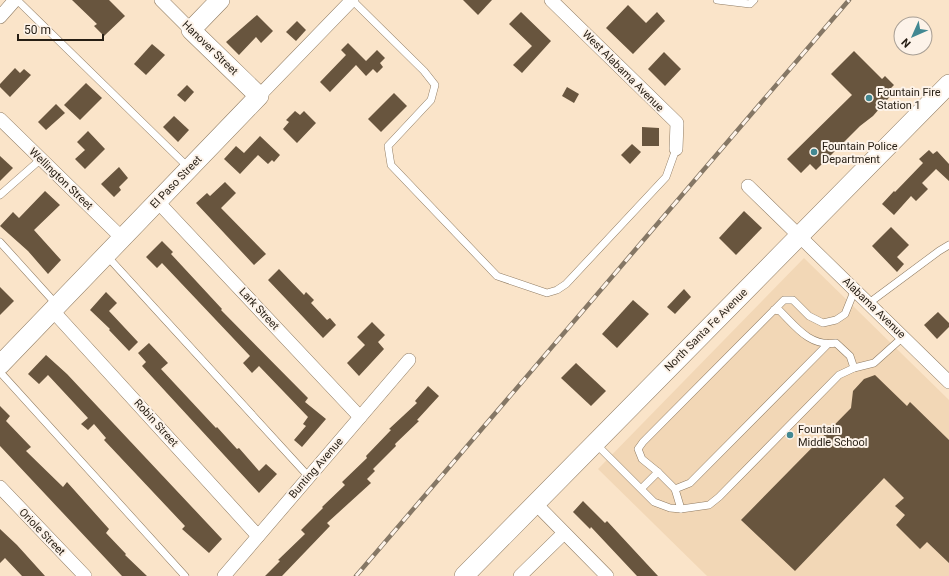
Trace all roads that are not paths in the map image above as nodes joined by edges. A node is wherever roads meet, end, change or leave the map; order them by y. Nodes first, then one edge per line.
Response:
1 (16, 0) edge
2 (161, 0) edge
3 (220, 0) edge
4 (352, 0) edge
5 (551, 0) edge
6 (717, 0) edge
7 (754, 0) edge
8 (0, 17) edge
9 (191, 30) junction
10 (949, 84) edge
11 (259, 96) junction
12 (0, 119) edge
13 (676, 148) joint
14 (41, 159) junction
15 (190, 168) junction
16 (748, 186) dead end
17 (0, 195) edge
18 (157, 202) junction
19 (799, 235) junction
20 (122, 238) junction
21 (0, 242) edge
22 (949, 245) edge
23 (106, 255) junction
24 (855, 289) junction
25 (869, 303) junction
26 (55, 308) junction
27 (774, 310) junction
28 (903, 337) junction
29 (828, 344) junction
30 (409, 360) dead end
31 (0, 364) edge
32 (854, 368) junction
33 (0, 372) edge
34 (949, 382) edge
35 (360, 417) junction
36 (594, 442) junction
37 (658, 472) junction
38 (309, 477) junction
39 (0, 487) edge
40 (642, 488) junction
41 (676, 489) junction
42 (536, 504) junction
43 (681, 509) junction
44 (564, 533) junction
45 (258, 536) junction
46 (85, 576) edge
47 (185, 576) edge
48 (224, 576) edge
49 (464, 576) edge
50 (520, 576) edge
51 (607, 576) edge

1 - 8 street
1 - 15 lane
2 - 9 street, Hanover Street
3 - 9 main road
4 - 11 street, El Paso Street
4 - 13 lane
5 - 13 street, West Alabama Avenue
6 - 7 lane
9 - 11 main road, Hanover Street
10 - 19 main road, North Santa Fe Avenue
11 - 15 main road, El Paso Street
12 - 14 street, Wellington Street
14 - 17 lane
14 - 20 street, Wellington Street
15 - 18 main road, El Paso Street
16 - 19 street, Alabama Avenue
18 - 20 main road, El Paso Street
18 - 35 street, Lark Street
19 - 24 street, Alabama Avenue
19 - 36 main road, North Santa Fe Avenue
20 - 23 main road, El Paso Street
21 - 26 lane
22 - 25 lane
23 - 26 main road, El Paso Street
23 - 38 lane
24 - 25 street, Alabama Avenue
24 - 27 lane
25 - 28 street, Alabama Avenue
26 - 31 main road, El Paso Street
26 - 45 street, Robin Street
27 - 29 lane
27 - 37 lane
28 - 32 lane
28 - 34 street, Alabama Avenue
29 - 32 lane
29 - 41 lane
30 - 35 street, Bunting Avenue
32 - 43 lane
33 - 47 lane
35 - 38 street, Bunting Avenue
36 - 40 lane
36 - 42 main road, North Santa Fe Avenue
37 - 40 lane
37 - 41 lane
38 - 45 street, Bunting Avenue
39 - 46 street, Oriole Street
40 - 43 lane
41 - 43 lane
42 - 44 street
42 - 49 main road, North Santa Fe Avenue
44 - 50 street
44 - 51 street
45 - 48 street, Bunting Avenue

